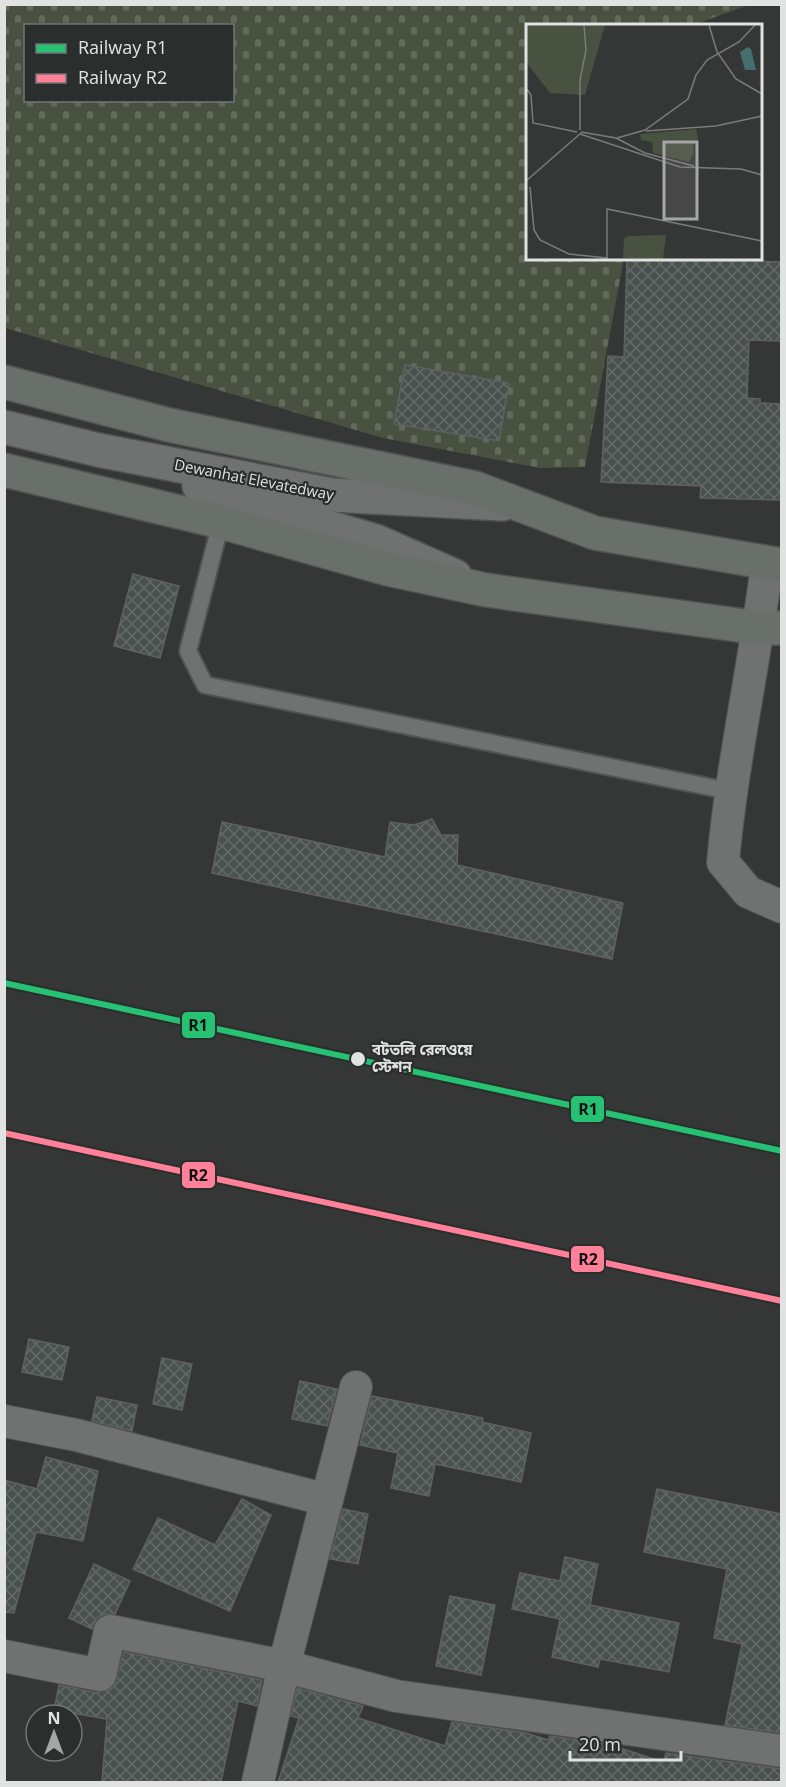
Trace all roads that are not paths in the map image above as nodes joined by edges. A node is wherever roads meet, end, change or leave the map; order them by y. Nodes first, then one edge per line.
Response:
1 (4, 382) edge
2 (4, 427) edge
3 (98, 450) junction
4 (4, 470) edge
5 (520, 504) junction
6 (221, 522) junction
7 (774, 564) edge
8 (486, 590) junction
9 (770, 628) edge
10 (729, 790) junction
11 (782, 907) edge
12 (356, 1387) dead end
13 (4, 1421) edge
14 (327, 1500) junction
15 (4, 1656) edge
16 (284, 1666) junction
17 (782, 1751) edge
18 (258, 1782) edge

1 - 5 main road
2 - 3 main road, Dewanhat Elevatedway
3 - 5 main road, Dewanhat Elevatedway
3 - 8 main road, Dewanhat Elevatedway
4 - 6 main road
5 - 7 main road
6 - 8 main road
6 - 10 lane
7 - 9 street
8 - 9 main road
9 - 10 street
10 - 11 street
12 - 14 street
13 - 14 street
14 - 16 street
15 - 16 street
16 - 17 street
16 - 18 street

